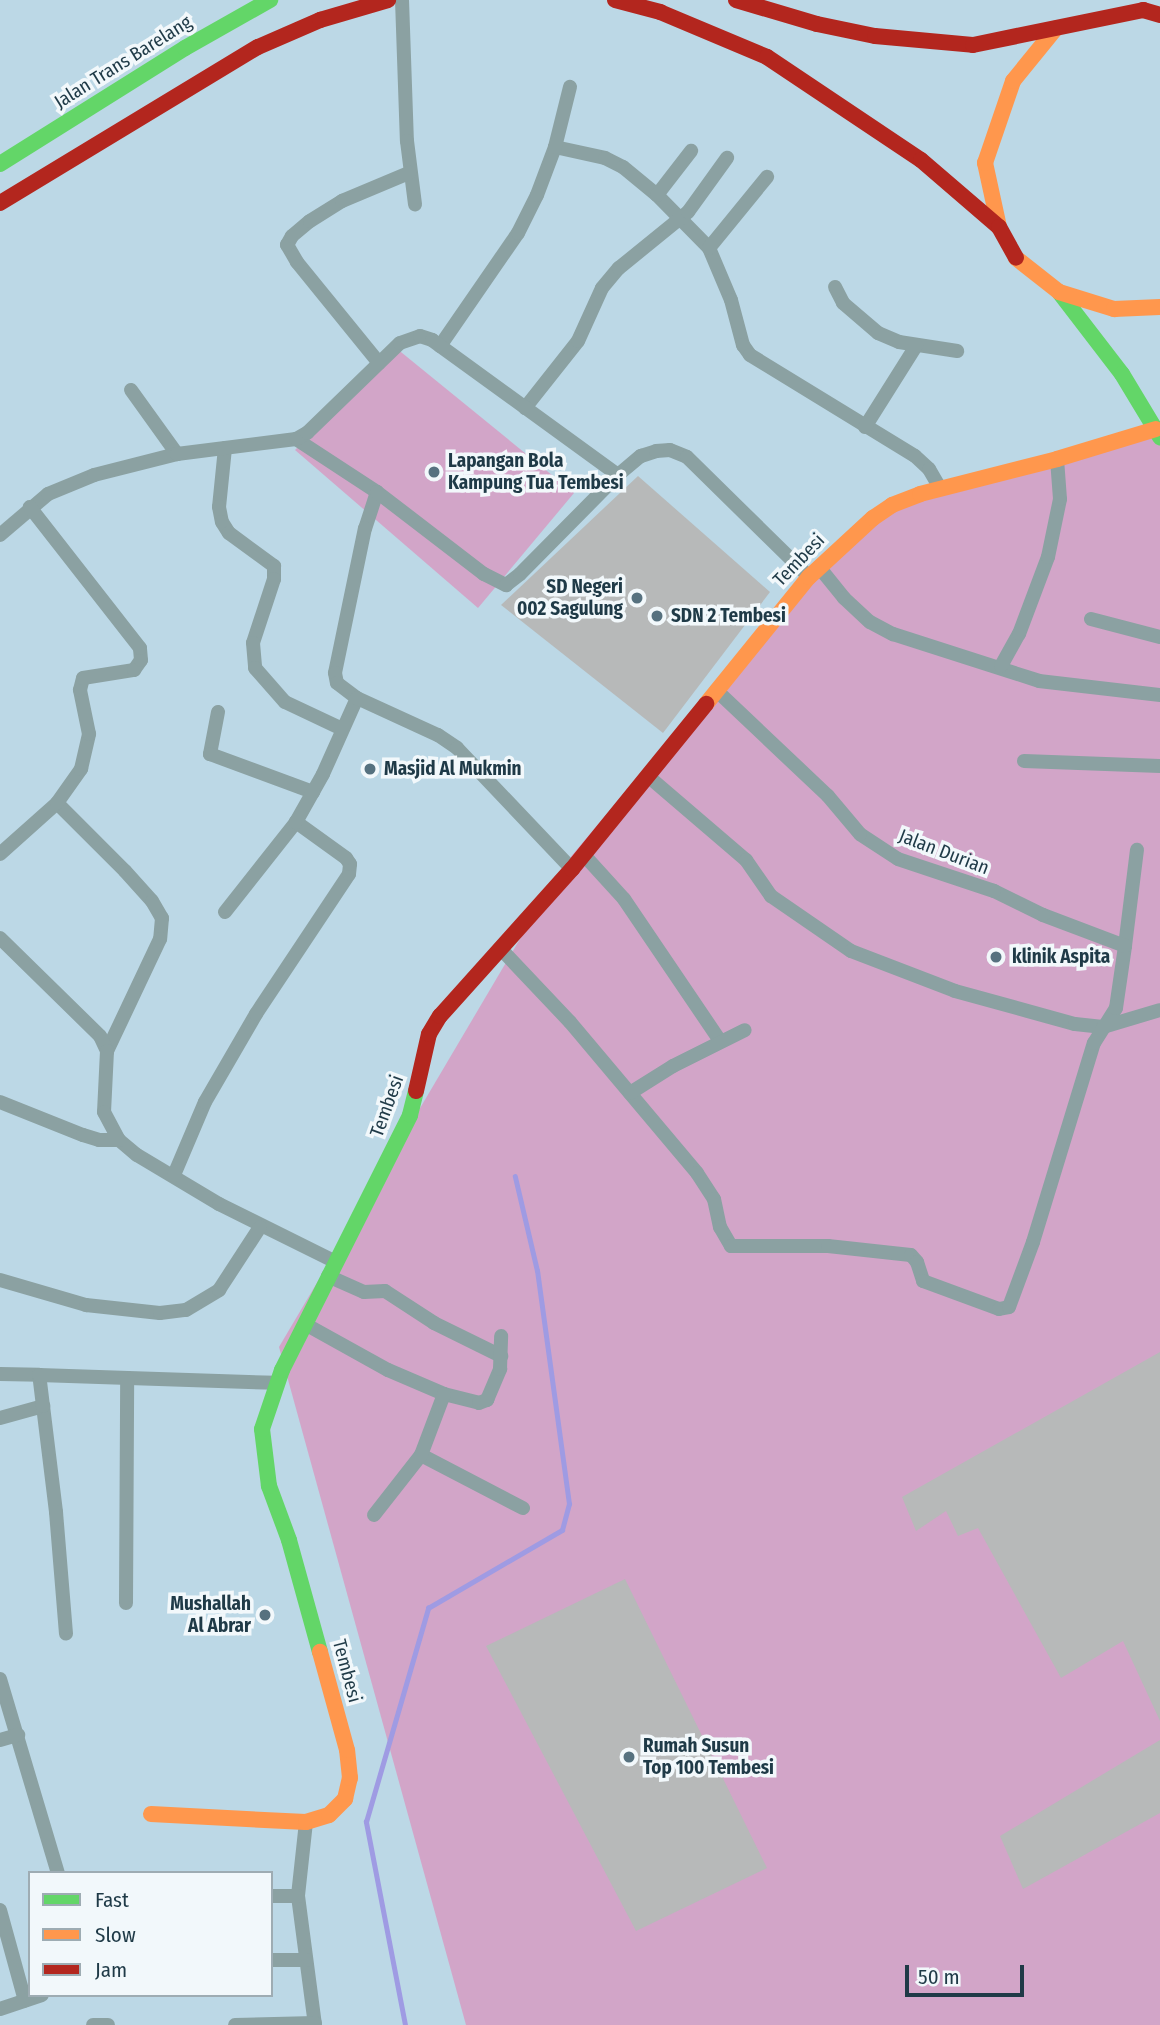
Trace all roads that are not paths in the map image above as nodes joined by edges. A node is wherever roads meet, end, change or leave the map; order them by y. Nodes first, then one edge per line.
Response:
1 (270, 0) edge
2 (388, 0) edge
3 (402, 0) edge
4 (615, 0) edge
5 (736, 0) edge
6 (1160, 5) edge
7 (1143, 10) junction
8 (1160, 15) edge
9 (1056, 28) junction
10 (570, 87) dead end
11 (555, 147) junction
12 (691, 151) dead end
13 (727, 158) dead end
14 (0, 164) edge
15 (409, 173) junction
16 (767, 177) dead end
17 (657, 195) junction
18 (0, 203) edge
19 (415, 205) dead end
20 (680, 219) junction
21 (999, 227) junction
22 (709, 248) junction
23 (835, 287) dead end
24 (1059, 292) junction
25 (1160, 307) edge
26 (440, 346) junction
27 (916, 346) junction
28 (957, 351) dead end
29 (379, 363) junction
30 (131, 390) dead end
31 (525, 408) junction
32 (865, 427) junction
33 (1158, 433) edge
34 (296, 439) junction
35 (225, 448) junction
36 (177, 454) junction
37 (1057, 459) junction
38 (618, 475) junction
39 (940, 488) junction
40 (377, 492) junction
41 (30, 507) junction
42 (0, 535) edge
43 (814, 572) junction
44 (1091, 619) dead end
45 (1160, 637) edge
46 (1001, 666) junction
47 (716, 690) junction
48 (1160, 695) edge
49 (357, 698) junction
50 (218, 712) dead end
51 (342, 729) junction
52 (1024, 761) dead end
53 (1160, 766) edge
54 (649, 777) junction
55 (313, 792) junction
56 (57, 803) junction
57 (296, 822) junction
58 (1138, 849) dead end
59 (0, 854) edge
60 (584, 855) junction
61 (572, 869) junction
62 (225, 912) dead end
63 (0, 938) edge
64 (1125, 946) junction
65 (500, 948) junction
66 (1160, 1010) edge
67 (1103, 1027) junction
68 (745, 1030) dead end
69 (720, 1041) junction
70 (107, 1051) junction
71 (630, 1093) junction
72 (0, 1102) edge
73 (119, 1140) junction
74 (174, 1175) junction
75 (260, 1227) junction
76 (332, 1269) junction
77 (0, 1280) edge
78 (305, 1324) junction
79 (501, 1336) dead end
80 (500, 1356) junction
81 (0, 1374) edge
82 (38, 1375) junction
83 (127, 1378) junction
84 (275, 1383) junction
85 (444, 1394) junction
86 (43, 1406) junction
87 (0, 1418) edge
88 (421, 1455) junction
89 (523, 1508) dead end
90 (374, 1515) dead end
91 (126, 1603) dead end
92 (66, 1634) dead end
93 (0, 1679) edge
94 (19, 1735) junction
95 (0, 1740) edge
96 (151, 1814) dead end
97 (306, 1822) junction
98 (57, 1871) edge
99 (273, 1896) edge
100 (298, 1896) junction
101 (0, 1910) edge
102 (3, 1936) edge
103 (273, 1960) edge
104 (306, 1960) junction
105 (36, 1997) edge
106 (25, 2001) junction
107 (0, 2009) edge
108 (315, 2024) edge
109 (93, 2025) edge
110 (108, 2025) edge
111 (235, 2025) edge

1 - 14 main road, Jalan Trans Barelang
2 - 18 main road
3 - 15 street
4 - 21 main road
5 - 9 main road
6 - 7 main road
7 - 8 main road
7 - 9 main road
9 - 21 main road
10 - 11 street
11 - 17 street
11 - 26 street
12 - 17 street
13 - 20 street
15 - 19 street
15 - 29 street
16 - 22 street
17 - 20 street
20 - 22 street
20 - 31 street
21 - 24 main road
22 - 32 street
23 - 27 street
24 - 25 main road
24 - 33 main road
26 - 29 street
26 - 31 street
27 - 28 street
27 - 32 street
29 - 34 street
30 - 36 street
31 - 38 street
32 - 39 street
33 - 37 main road, Tembesi
34 - 35 street
34 - 40 street
35 - 36 street
35 - 51 street
36 - 41 street
37 - 39 main road, Tembesi
37 - 46 street
38 - 40 street
38 - 43 street
39 - 43 main road, Tembesi
40 - 49 street
41 - 42 street
41 - 56 street
43 - 46 street
43 - 47 main road, Tembesi
44 - 45 street
46 - 48 street
47 - 54 main road, Tembesi
47 - 64 street, Jalan Durian
49 - 51 street
49 - 61 street
50 - 55 street
51 - 55 street
52 - 53 street
54 - 60 main road, Tembesi
54 - 67 street
55 - 57 street
56 - 59 street
56 - 70 street
57 - 62 street
57 - 74 street
58 - 64 street
60 - 61 main road, Tembesi
60 - 69 street
61 - 65 main road, Tembesi
63 - 70 street
64 - 67 street
65 - 71 street
65 - 76 main road, Tembesi
66 - 67 street
67 - 71 street
68 - 69 street
69 - 71 street
70 - 73 street
72 - 73 street
73 - 74 street
74 - 75 street
75 - 76 street
75 - 77 street
76 - 78 main road, Tembesi
76 - 80 street
78 - 84 main road, Tembesi
78 - 85 street
79 - 80 street
80 - 85 street
81 - 82 street
82 - 83 street
82 - 86 street
83 - 84 street
83 - 91 street
84 - 97 main road, Tembesi
85 - 88 street
86 - 87 street
86 - 92 street
88 - 89 street
88 - 90 street
93 - 94 street
94 - 95 street
94 - 98 street
96 - 97 main road
97 - 100 street
99 - 100 street
100 - 104 street
101 - 102 street
102 - 106 street
103 - 104 street
104 - 108 street
105 - 106 street
106 - 107 street
108 - 111 street
109 - 110 street

